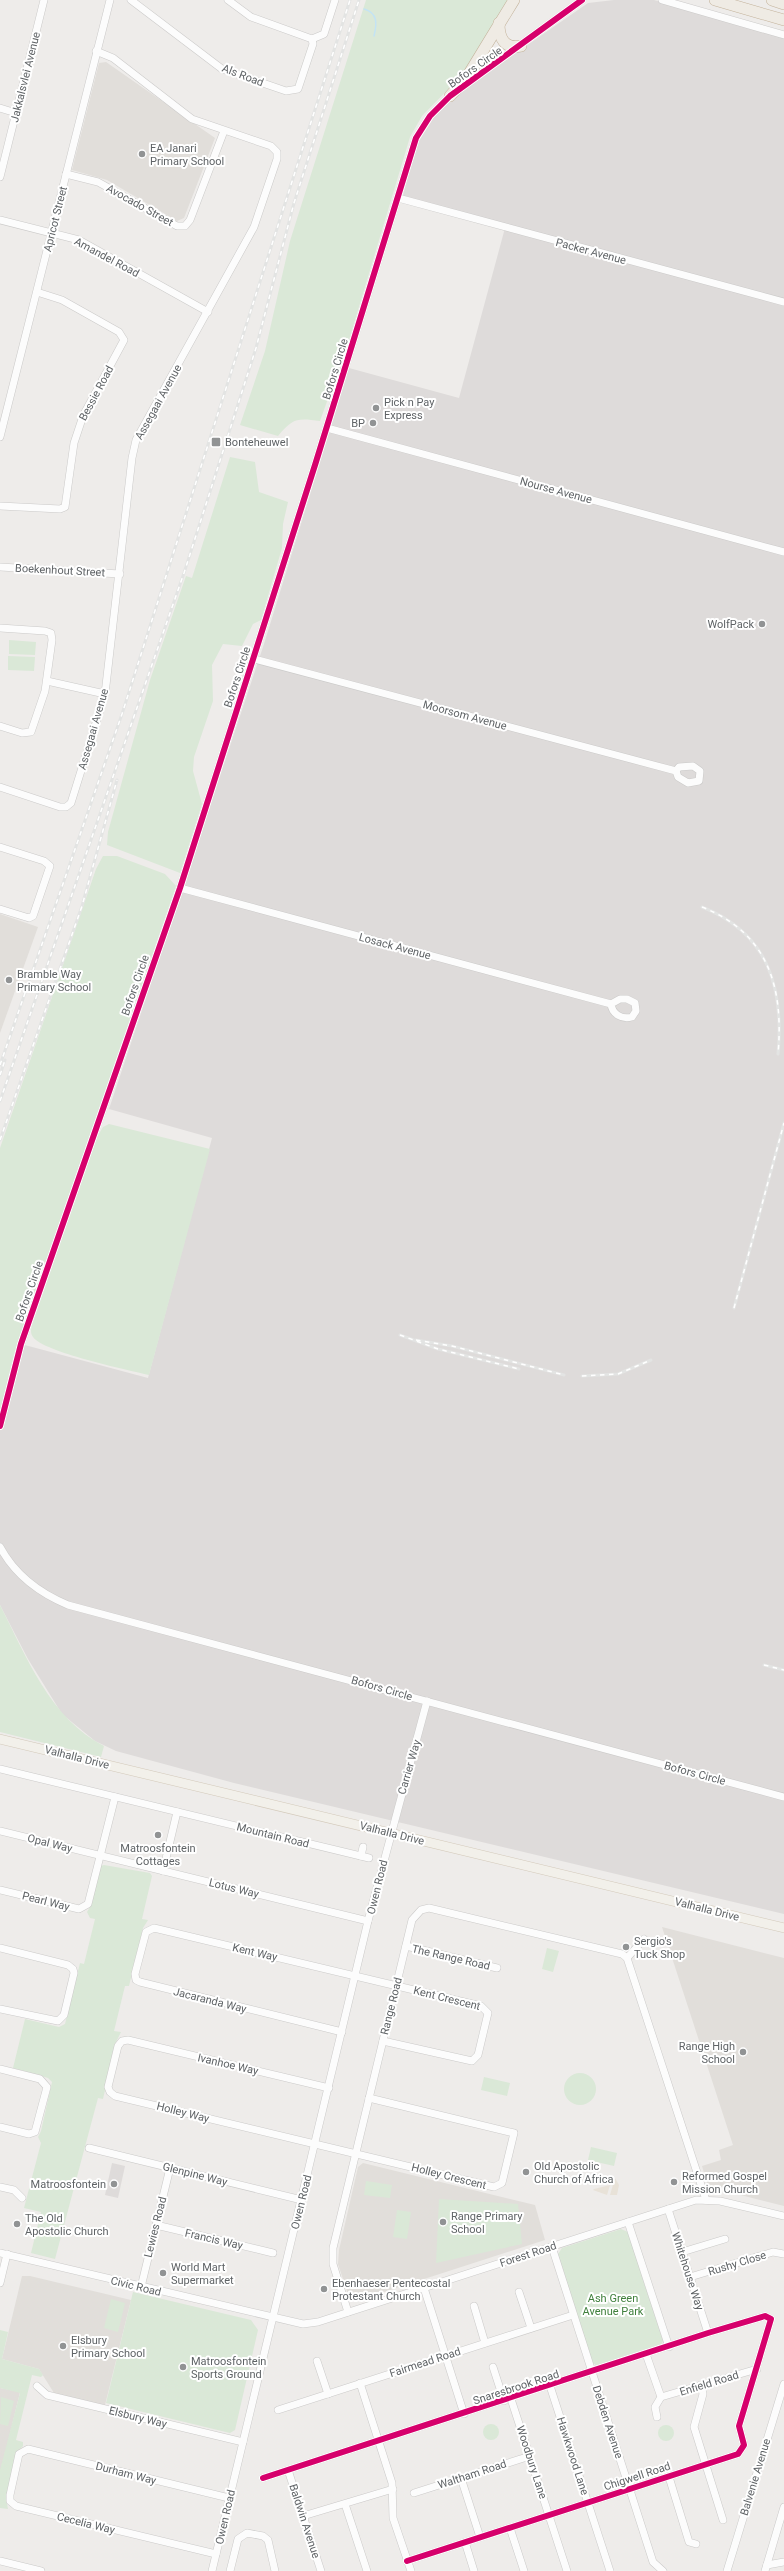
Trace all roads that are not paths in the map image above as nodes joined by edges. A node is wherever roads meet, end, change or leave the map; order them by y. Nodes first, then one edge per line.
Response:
1 (44, 0) edge
2 (110, 0) edge
3 (131, 0) edge
4 (228, 0) edge
5 (335, 0) edge
6 (514, 0) edge
7 (582, 0) edge
8 (662, 0) edge
9 (715, 0) edge
10 (772, 0) edge
11 (784, 4) edge
12 (784, 20) edge
13 (499, 23) junction
14 (784, 35) edge
15 (312, 38) junction
16 (521, 46) junction
17 (96, 51) junction
18 (450, 96) junction
19 (0, 108) edge
20 (16, 113) junction
21 (224, 131) junction
22 (66, 174) junction
23 (0, 177) edge
24 (398, 198) junction
25 (0, 220) edge
26 (51, 233) junction
27 (37, 292) junction
28 (784, 302) edge
29 (208, 312) junction
30 (327, 428) junction
31 (0, 437) edge
32 (0, 506) edge
33 (784, 552) edge
34 (0, 567) edge
35 (120, 574) junction
36 (0, 628) edge
37 (254, 658) junction
38 (47, 681) junction
39 (105, 694) junction
40 (0, 726) edge
41 (676, 771) dead end
42 (0, 787) edge
43 (0, 847) edge
44 (180, 888) junction
45 (0, 909) edge
46 (611, 1004) dead end
47 (0, 1426) edge
48 (0, 1547) edge
49 (427, 1701) junction
50 (0, 1739) edge
51 (0, 1770) edge
52 (784, 1796) edge
53 (115, 1797) junction
54 (177, 1812) junction
55 (0, 1831) edge
56 (390, 1833) junction
57 (362, 1848) dead end
58 (100, 1856) junction
59 (361, 1856) junction
60 (369, 1858) dead end
61 (163, 1871) junction
62 (0, 1890) edge
63 (368, 1921) junction
64 (154, 1928) joint
65 (784, 1928) edge
66 (644, 1939) dead end
67 (406, 1946) junction
68 (0, 1948) edge
69 (627, 1958) junction
70 (497, 1968) dead end
71 (356, 1976) junction
72 (396, 1986) junction
73 (0, 2009) edge
74 (342, 2032) junction
75 (128, 2040) joint
76 (383, 2041) junction
77 (0, 2069) edge
78 (329, 2088) junction
79 (369, 2098) junction
80 (0, 2127) edge
81 (315, 2144) junction
82 (89, 2148) dead end
83 (355, 2154) junction
84 (170, 2168) junction
85 (0, 2187) edge
86 (22, 2198) dead end
87 (302, 2200) junction
88 (706, 2200) junction
89 (668, 2209) junction
90 (784, 2216) edge
91 (628, 2222) junction
92 (156, 2225) junction
93 (725, 2239) dead end
94 (552, 2247) junction
95 (273, 2252) dead end
96 (682, 2252) junction
97 (3, 2253) edge
98 (784, 2254) edge
99 (690, 2277) junction
100 (0, 2283) edge
101 (140, 2286) junction
102 (424, 2288) junction
103 (519, 2292) dead end
104 (474, 2306) dead end
105 (348, 2312) junction
106 (573, 2315) junction
107 (273, 2319) junction
108 (772, 2321) joint
109 (531, 2328) junction
110 (708, 2333) junction
111 (486, 2343) junction
112 (669, 2346) junction
113 (646, 2354) junction
114 (446, 2356) junction
115 (317, 2361) dead end
116 (493, 2367) dead end
117 (757, 2369) junction
118 (592, 2373) junction
119 (360, 2383) junction
120 (784, 2384) edge
121 (701, 2385) junction
122 (37, 2386) dead end
123 (550, 2386) junction
124 (328, 2394) junction
125 (512, 2398) junction
126 (661, 2398) junction
127 (504, 2401) junction
128 (278, 2410) dead end
129 (464, 2414) junction
130 (657, 2417) dead end
131 (378, 2441) junction
132 (243, 2442) junction
133 (23, 2450) joint
134 (530, 2456) junction
135 (706, 2464) junction
136 (288, 2470) junction
137 (669, 2476) junction
138 (263, 2478) dead end
139 (461, 2478) junction
140 (630, 2489) junction
141 (392, 2490) junction
142 (414, 2493) dead end
143 (229, 2498) junction
144 (588, 2503) junction
145 (345, 2504) junction
146 (783, 2512) edge
147 (549, 2515) junction
148 (303, 2516) junction
149 (723, 2520) dead end
150 (510, 2528) junction
151 (480, 2538) junction
152 (465, 2542) junction
153 (696, 2544) dead end
154 (216, 2554) junction
155 (0, 2561) edge
156 (408, 2561) junction
157 (784, 2562) edge
158 (766, 2568) edge
159 (41, 2571) edge
160 (212, 2571) edge
161 (230, 2571) edge
162 (275, 2571) edge
163 (321, 2571) edge
164 (367, 2571) edge
165 (411, 2571) edge
166 (474, 2571) edge
167 (524, 2571) edge
168 (567, 2571) edge
169 (610, 2571) edge
170 (661, 2571) edge
171 (727, 2571) edge

1 - 20 street, Jakkalsvlei Avenue
2 - 17 street, Apricot Street
3 - 15 street, Als Road
4 - 15 street
5 - 15 street
6 - 13 highway
7 - 16 street, Bofors Circle
8 - 14 street
9 - 12 highway
10 - 11 highway
13 - 16 highway
13 - 18 highway
16 - 18 street, Bofors Circle
17 - 21 street, Assegaai Avenue
17 - 22 street, Apricot Street
18 - 24 street, Bofors Circle
19 - 20 street
20 - 23 street, Jakkalsvlei Avenue
21 - 22 street, Avocado Street
21 - 29 street, Assegaai Avenue
22 - 26 street, Apricot Street
24 - 28 street, Packer Avenue
24 - 30 street, Bofors Circle
25 - 26 street, Amandel Road
26 - 27 street, Apricot Street
26 - 29 street, Amandel Road
27 - 31 street, Apricot Street
27 - 32 street, Bessie Road
29 - 35 street, Assegaai Avenue
30 - 33 street, Nourse Avenue
30 - 37 street, Bofors Circle
34 - 35 street, Boekenhout Street
35 - 39 street, Assegaai Avenue
36 - 38 street
37 - 41 street, Moorsom Avenue
37 - 44 street, Bofors Circle
38 - 39 street
38 - 40 street
39 - 42 street, Assegaai Avenue
43 - 45 street
44 - 46 street, Losack Avenue
44 - 47 street, Bofors Circle
48 - 49 street, Bofors Circle
49 - 52 street, Bofors Circle
49 - 56 street, Carrier Way
50 - 56 main road, Valhalla Drive
51 - 53 street, Mountain Road
53 - 54 street, Mountain Road
53 - 58 street
54 - 59 street, Mountain Road
54 - 61 street
55 - 58 street, Opal Way
56 - 63 street, Owen Road
56 - 65 main road, Valhalla Drive
57 - 59 street
58 - 61 street, Lotus Way
58 - 62 street, Pearl Way
59 - 60 street, Mountain Road
61 - 63 street, Lotus Way
63 - 71 street, Owen Road
64 - 71 street, Kent Way
64 - 74 street, Jacaranda Way
66 - 69 street
67 - 69 street, Range Road
67 - 70 street, The Range Road
67 - 72 street, Range Road
68 - 73 street
69 - 88 street
71 - 72 street, Kent Crescent
71 - 74 street, Owen Road
72 - 76 street, Range Road
72 - 76 street, Kent Crescent
74 - 78 street, Owen Road
75 - 78 street, Ivanhoe Way
75 - 81 street, Holley Way
76 - 79 street, Range Road
77 - 80 street
78 - 81 street, Owen Road
79 - 83 street, Range Road
79 - 83 street, Holley Crescent
81 - 83 street, Holley Crescent
81 - 87 street, Owen Road
82 - 84 street, Glenpine Way
83 - 105 street, Range Road
84 - 87 street, Glenpine Way
84 - 92 street, Lewies Road
85 - 86 street
87 - 107 street, Owen Road
88 - 89 street, Forest Road
88 - 90 street, Forest Road
89 - 91 street, Forest Road
89 - 96 street, Whitehouse Way
91 - 94 street, Forest Road
91 - 112 street
92 - 95 street, Francis Way
92 - 101 street, Lewies Road
93 - 96 street
94 - 102 street, Forest Road
94 - 106 street, Debden Avenue
96 - 99 street, Whitehouse Way
97 - 100 street
97 - 101 street, Civic Road
98 - 99 street, Rushy Close
99 - 110 street, Whitehouse Way
101 - 107 street, Civic Road
102 - 105 street, Forest Road
102 - 114 street
103 - 109 street
104 - 111 street
105 - 107 street, Forest Road
106 - 109 street, Fairmead Road
106 - 118 street, Debden Avenue
107 - 132 street, Owen Road
108 - 110 street, Snaresbrook Road
108 - 117 street, Chigwell Road
109 - 111 street, Fairmead Road
110 - 112 street, Snaresbrook Road
111 - 114 street, Fairmead Road
112 - 113 street, Snaresbrook Road
113 - 118 street, Snaresbrook Road
113 - 126 street
114 - 119 street, Fairmead Road
114 - 129 street
115 - 124 street
116 - 127 street
117 - 121 street, Enfield Road
117 - 135 street, Chigwell Road
118 - 123 street, Snaresbrook Road
118 - 140 street, Debden Avenue
119 - 124 street, Fairmead Road
119 - 131 street
120 - 171 street, Balvenie Avenue
121 - 126 street, Enfield Road
121 - 135 street
122 - 132 street, Elsbury Way
123 - 125 street, Snaresbrook Road
123 - 144 street, Hawkwood Lane
124 - 128 street, Fairmead Road
125 - 127 street, Snaresbrook Road
125 - 134 street, Woodbury Lane
126 - 130 street
127 - 129 street, Snaresbrook Road
129 - 131 street, Snaresbrook Road
131 - 136 street, Snaresbrook Road
131 - 141 street
132 - 143 street, Owen Road
133 - 143 street, Durham Way
133 - 154 street, Cecelia Way
134 - 139 street, Waltham Road
134 - 147 street, Woodbury Lane
135 - 137 street, Chigwell Road
135 - 149 street
136 - 138 street, Snaresbrook Road
136 - 148 street, Baldwin Avenue
137 - 140 street, Chigwell Road
137 - 153 street
139 - 142 street, Waltham Road
139 - 151 street
140 - 144 street, Chigwell Road
140 - 170 street, Debden Avenue
141 - 145 street
141 - 156 street
143 - 154 street, Owen Road
144 - 147 street, Chigwell Road
144 - 169 street, Hawkwood Lane
145 - 148 street
145 - 164 street
146 - 158 street
147 - 150 street, Chigwell Road
147 - 168 street, Woodbury Lane
148 - 163 street, Baldwin Avenue
150 - 151 street, Chigwell Road
150 - 167 street
151 - 152 street, Chigwell Road
152 - 156 street, Chigwell Road
152 - 166 street
154 - 160 street, Owen Road
155 - 159 street
156 - 165 street
157 - 158 street
161 - 162 street

